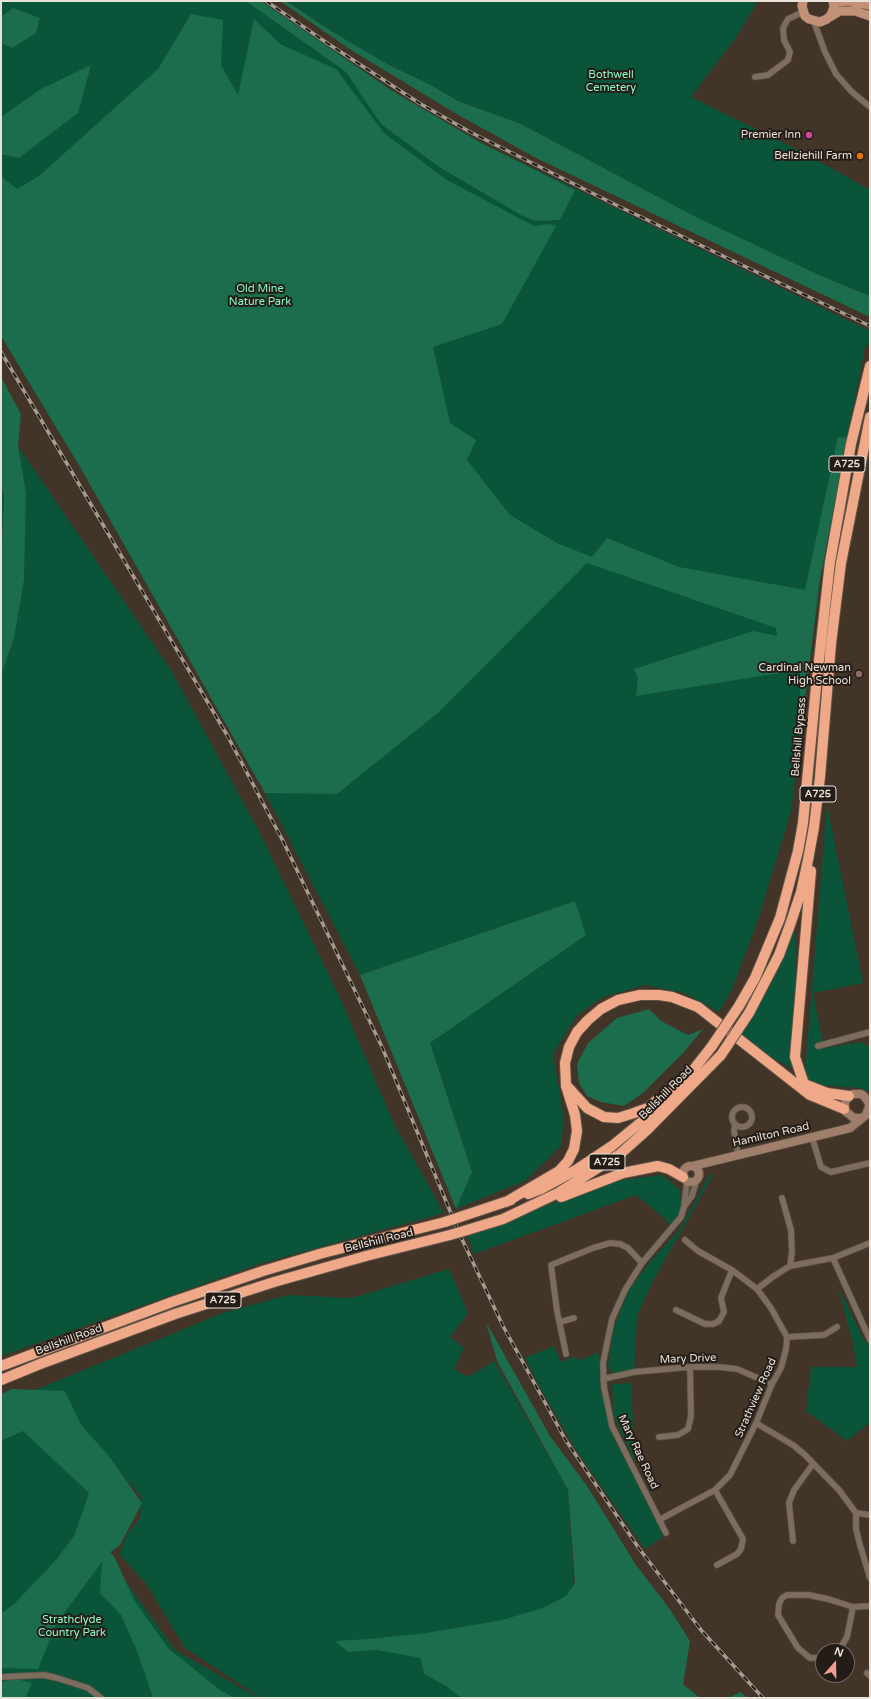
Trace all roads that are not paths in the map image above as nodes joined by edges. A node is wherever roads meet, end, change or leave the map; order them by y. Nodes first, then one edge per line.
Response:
1 (833, 1) edge
2 (803, 4) edge
3 (870, 6) edge
4 (870, 16) edge
5 (827, 19) junction
6 (814, 22) junction
7 (755, 77) dead end
8 (870, 107) edge
9 (870, 366) edge
10 (870, 417) edge
11 (814, 827) junction
12 (870, 1032) edge
13 (712, 1046) joint
14 (818, 1046) dead end
15 (694, 1069) junction
16 (790, 1078) junction
17 (804, 1084) junction
18 (566, 1086) junction
19 (849, 1096) junction
20 (869, 1100) edge
21 (846, 1111) junction
22 (866, 1116) edge
23 (735, 1124) dead end
24 (837, 1131) junction
25 (812, 1137) junction
26 (738, 1154) junction
27 (710, 1162) junction
28 (870, 1163) edge
29 (693, 1166) junction
30 (698, 1178) junction
31 (685, 1179) junction
32 (782, 1198) dead end
33 (506, 1202) junction
34 (684, 1207) junction
35 (503, 1219) junction
36 (685, 1240) dead end
37 (870, 1243) edge
38 (833, 1258) junction
39 (642, 1263) junction
40 (790, 1266) junction
41 (732, 1270) junction
42 (757, 1289) junction
43 (676, 1310) dead end
44 (574, 1318) dead end
45 (560, 1322) junction
46 (837, 1327) dead end
47 (787, 1337) junction
48 (869, 1337) edge
49 (566, 1354) dead end
50 (1, 1366) edge
51 (690, 1367) junction
52 (603, 1379) junction
53 (1, 1380) edge
54 (772, 1384) junction
55 (756, 1423) junction
56 (659, 1437) dead end
57 (813, 1464) junction
58 (715, 1490) junction
59 (856, 1513) junction
60 (870, 1515) edge
61 (659, 1520) junction
62 (666, 1533) dead end
63 (793, 1541) dead end
64 (717, 1565) dead end
65 (870, 1578) edge
66 (870, 1606) edge
67 (853, 1607) junction
68 (843, 1643) edge
69 (815, 1658) edge
70 (1, 1677) edge
71 (101, 1698) edge

1 - 3 main road
1 - 5 main road
2 - 6 main road
2 - 7 street
4 - 5 main road
5 - 6 main road
6 - 8 street
9 - 13 highway, Bellshill Bypass / A725, bridge
10 - 11 highway, A725
11 - 17 highway
11 - 35 highway, Bellshill Road / A725, bridge
12 - 14 street
13 - 15 highway, Bellshill Road / A725
15 - 18 highway
15 - 33 highway, Bellshill Road / A725
16 - 17 highway
16 - 18 highway
16 - 21 highway
17 - 19 highway
18 - 33 highway
19 - 20 main road
19 - 21 main road
20 - 22 main road
21 - 22 main road
21 - 24 main road
22 - 24 main road, Hamilton Road
23 - 26 street
24 - 25 main road, Hamilton Road
25 - 26 main road, Hamilton Road
25 - 28 street
26 - 27 main road, Hamilton Road
27 - 29 main road, Hamilton Road
27 - 30 main road
29 - 30 main road
29 - 31 main road
30 - 31 main road
30 - 34 street, Mary Rae Road
31 - 34 street, Mary Rae Road
31 - 35 highway
32 - 40 street
33 - 50 highway, Bellshill Road / A725, bridge
34 - 39 street, Mary Rae Road
35 - 53 highway, Bellshill Road / A725, bridge
36 - 41 street
37 - 38 street
38 - 40 street
38 - 48 street
39 - 45 street
39 - 52 street, Mary Rae Road
40 - 42 street
41 - 42 street
41 - 43 street
42 - 47 street
44 - 45 street
45 - 49 street
46 - 47 street
47 - 54 street, Strathview Road
51 - 52 street, Mary Drive
51 - 54 street, Mary Drive
51 - 56 street
52 - 61 street, Mary Rae Road
54 - 55 street, Strathview Road
55 - 57 street
55 - 58 street, Strathview Road
57 - 59 street
57 - 63 street
58 - 61 street, Strathview Road
58 - 64 street
59 - 60 street
59 - 65 street
61 - 62 street, Mary Rae Road
66 - 67 street
67 - 68 street
67 - 69 street
70 - 71 street

